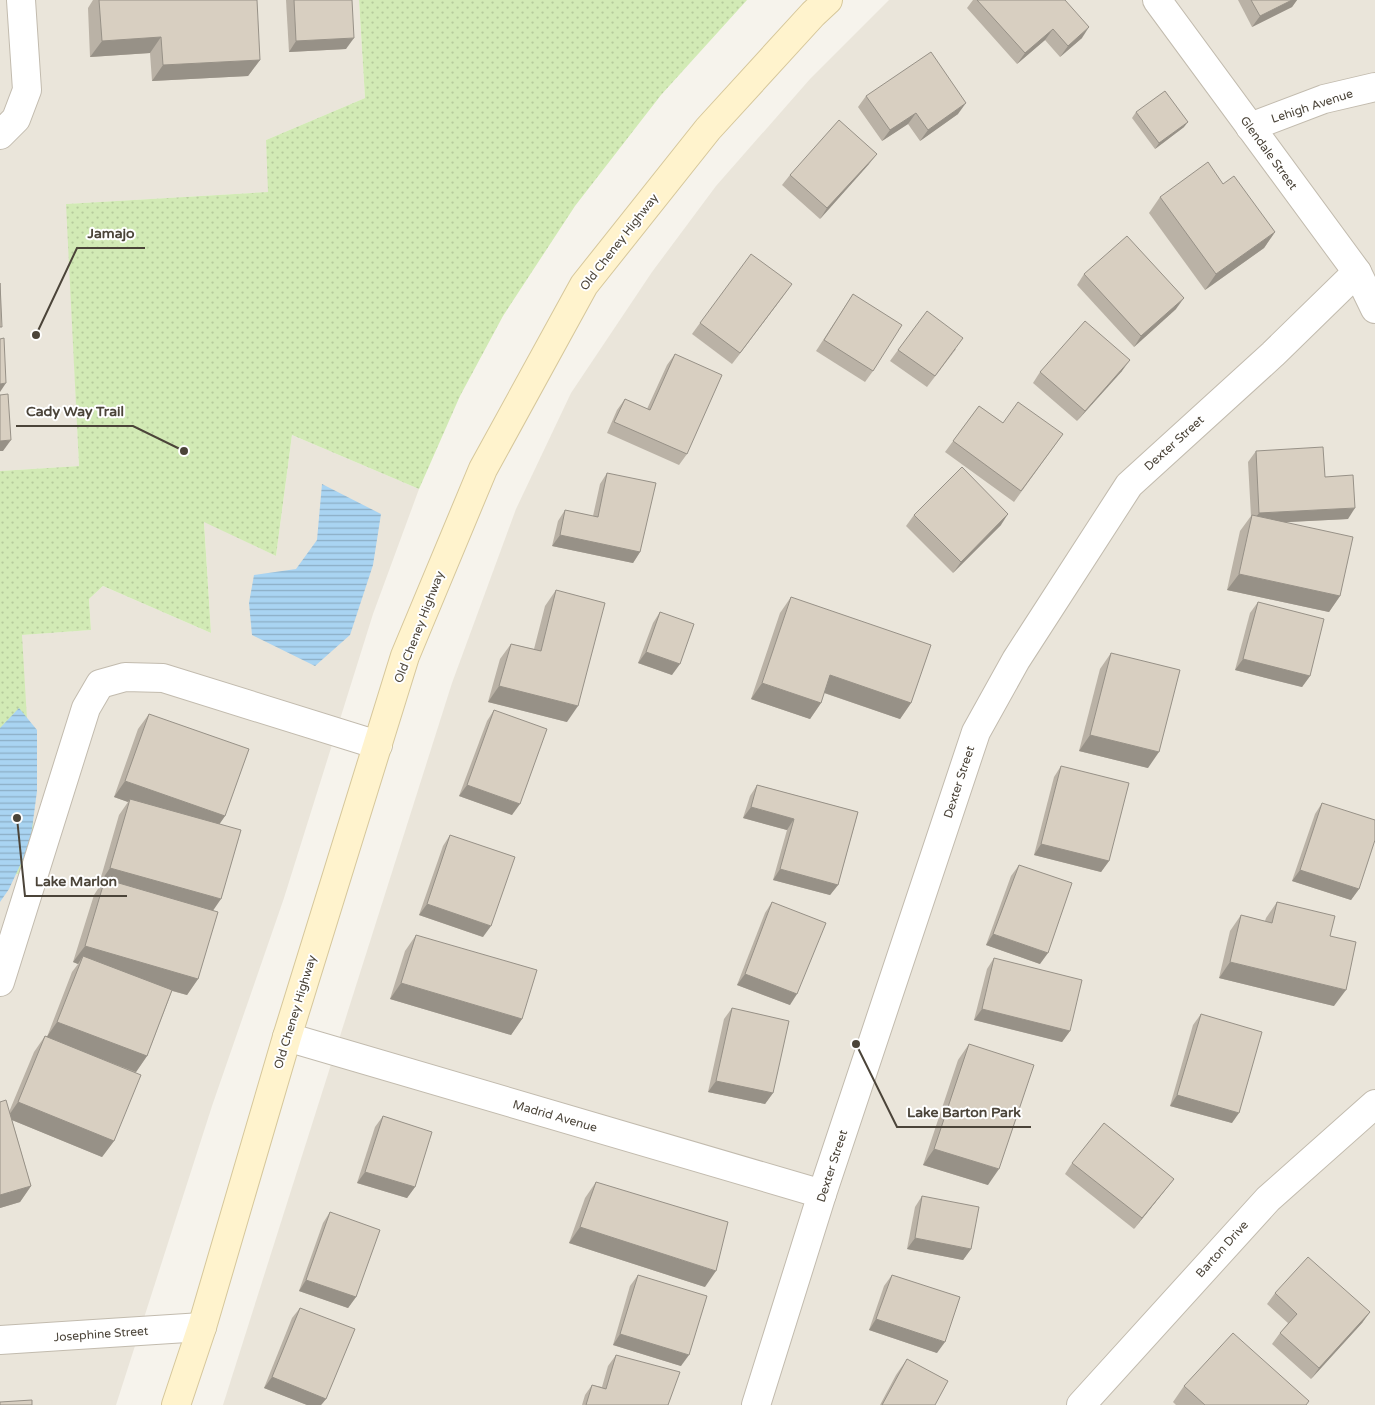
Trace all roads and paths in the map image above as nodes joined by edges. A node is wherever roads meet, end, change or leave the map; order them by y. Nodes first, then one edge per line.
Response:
1 (21, 0) edge
2 (828, 0) edge
3 (1157, 0) edge
4 (1375, 87) edge
5 (1250, 127) junction
6 (0, 135) edge
7 (1356, 272) junction
8 (1375, 309) edge
9 (378, 745) junction
10 (0, 982) edge
11 (287, 1038) junction
12 (1375, 1104) edge
13 (822, 1194) junction
14 (202, 1328) junction
15 (0, 1340) edge
16 (176, 1405) edge
17 (756, 1405) edge
18 (1081, 1405) edge

1 - 6 street
2 - 9 street, Old Cheney Highway
3 - 5 street, Glendale Street
4 - 5 street, Lehigh Avenue
5 - 7 street, Glendale Street
7 - 8 street, Glendale Street
7 - 13 street, Dexter Street
9 - 10 street
9 - 11 street, Old Cheney Highway
11 - 13 street, Madrid Avenue
11 - 14 street, Old Cheney Highway
12 - 18 street, Barton Drive
13 - 17 street, Dexter Street
14 - 15 street, Josephine Street
14 - 16 street, Old Cheney Highway

